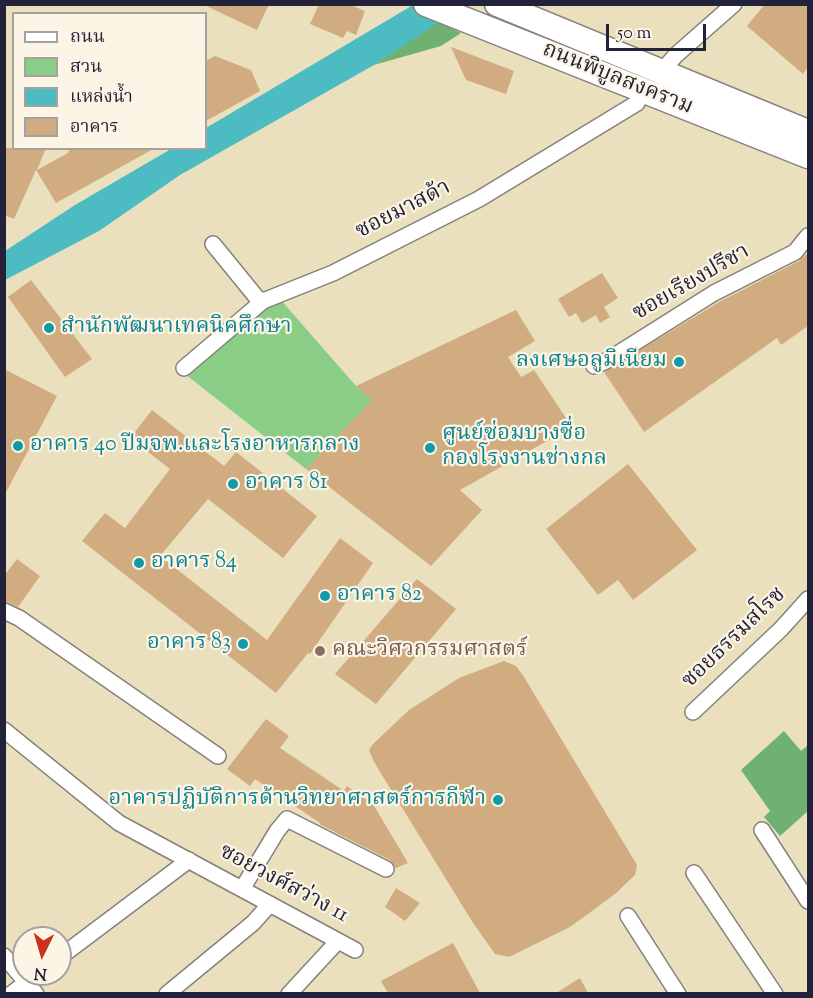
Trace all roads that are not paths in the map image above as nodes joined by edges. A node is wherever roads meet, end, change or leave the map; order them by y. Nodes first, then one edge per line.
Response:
1 (426, 4) edge
2 (497, 4) edge
3 (734, 4) edge
4 (660, 72) junction
5 (643, 91) junction
6 (807, 133) edge
7 (808, 156) edge
8 (808, 236) edge
9 (213, 244) dead end
10 (263, 301) junction
11 (594, 366) dead end
12 (184, 368) dead end
13 (808, 599) edge
14 (4, 611) edge
15 (693, 712) dead end
16 (4, 730) edge
17 (218, 756) dead end
18 (762, 830) dead end
19 (189, 860) junction
20 (386, 868) dead end
21 (694, 873) dead end
22 (242, 889) junction
23 (808, 901) edge
24 (270, 904) junction
25 (628, 916) dead end
26 (338, 941) junction
27 (72, 948) edge
28 (355, 950) dead end
29 (26, 986) edge
30 (11, 993) edge
31 (168, 993) edge
32 (289, 993) edge
33 (678, 993) edge
34 (775, 993) edge

1 - 5 main road, ถนนพิบูลสงคราม
2 - 4 main road, ถนนพิบูลสงคราม
3 - 4 street
4 - 6 main road, ถนนพิบูลสงคราม
5 - 7 main road, ถนนพิบูลสงคราม
5 - 10 street, ซอยมาสด้า
8 - 11 street, ซอยเรียงปรีชา
9 - 10 street
10 - 12 street, ซอยมาสด้า
13 - 15 street, ซอยธรรมสโรช
14 - 17 street
16 - 19 street, ซอยวงศ์สว่าง 11
18 - 23 street
19 - 22 street, ซอยวงศ์สว่าง 11
19 - 27 street, ซอยวงศ์สว่าง 11
20 - 22 street
21 - 34 street
22 - 24 street, ซอยวงศ์สว่าง 11
24 - 26 street, ซอยวงศ์สว่าง 11
24 - 31 street
25 - 33 street
26 - 28 street, ซอยวงศ์สว่าง 11
26 - 32 street
29 - 30 street

